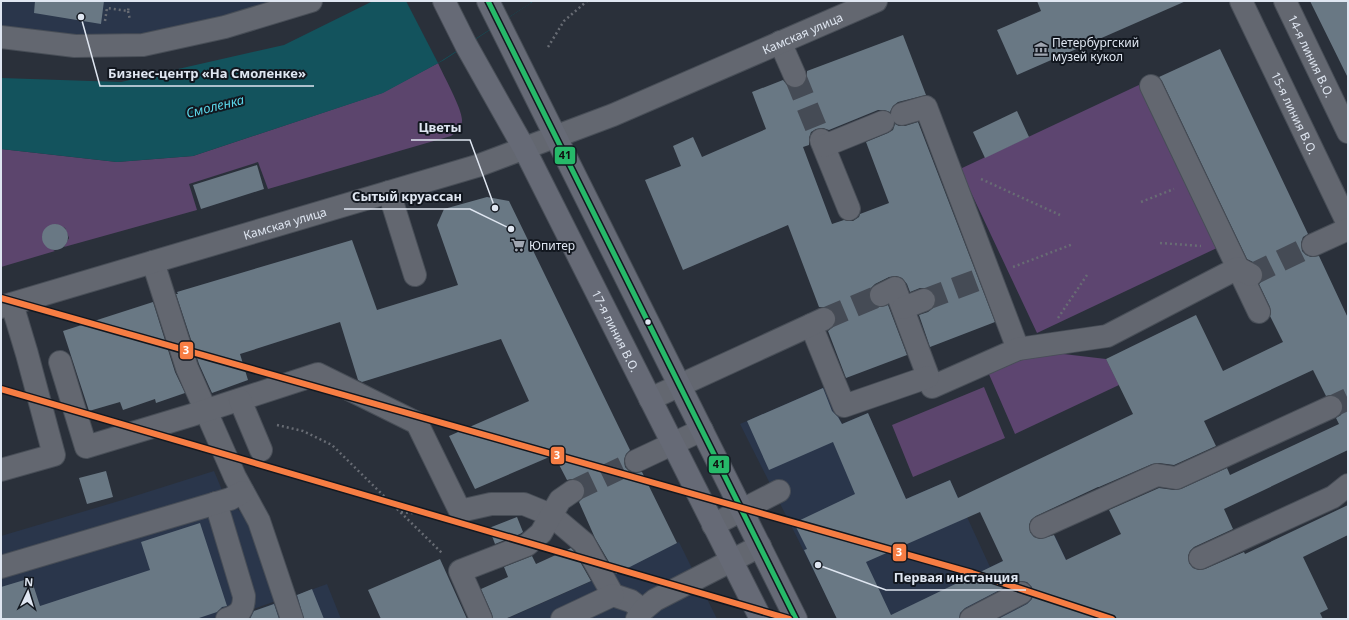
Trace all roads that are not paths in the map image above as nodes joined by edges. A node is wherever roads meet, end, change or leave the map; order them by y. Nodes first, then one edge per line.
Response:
1 (311, 1) edge
2 (444, 1) edge
3 (488, 1) edge
4 (876, 1) edge
5 (1241, 1) edge
6 (1285, 1) edge
7 (1, 37) edge
8 (780, 42) junction
9 (794, 76) tunnel mouth
10 (1151, 86) dead end
11 (1348, 132) edge
12 (555, 136) junction
13 (524, 148) junction
14 (389, 192) junction
15 (849, 209) dead end
16 (1348, 224) edge
17 (1348, 229) edge
18 (1313, 245) tunnel mouth
19 (153, 262) junction
20 (1244, 271) junction
21 (415, 275) dead end
22 (881, 294) tunnel mouth
23 (924, 300) tunnel mouth
24 (6, 306) edge
25 (903, 308) junction
26 (1259, 312) dead end
27 (1018, 349) junction
28 (60, 362) dead end
29 (928, 377) junction
30 (679, 385) junction
31 (650, 399) junction
32 (240, 400) junction
33 (1331, 406) tunnel mouth
34 (206, 411) junction
35 (702, 430) junction
36 (672, 444) junction
37 (261, 450) dead end
38 (636, 461) tunnel mouth
39 (1, 470) edge
40 (1348, 485) edge
41 (779, 490) dead end
42 (573, 491) tunnel mouth
43 (243, 492) junction
44 (216, 503) junction
45 (742, 510) junction
46 (551, 515) junction
47 (714, 525) junction
48 (1041, 527) dead end
49 (760, 546) junction
50 (1200, 558) dead end
51 (731, 561) junction
52 (1, 567) edge
53 (1022, 593) dead end
54 (613, 595) junction
55 (640, 615) edge
56 (227, 619) edge
57 (292, 619) edge
58 (482, 619) edge
59 (562, 619) edge
60 (761, 619) edge
61 (796, 619) edge
62 (971, 619) edge

1 - 7 street
2 - 13 main road, 17-я линия В.О.
3 - 12 main road
4 - 8 street, Камская улица
5 - 16 street, 15-я линия В.О.
6 - 11 street, 14-я линия В.О.
8 - 9 street
8 - 12 street, Камская улица
10 - 20 street
12 - 13 street, Камская улица
12 - 30 main road
13 - 14 street, Камская улица
13 - 31 main road, 17-я линия В.О.
14 - 19 street, Камская улица
14 - 21 street
15 - 27 street
17 - 18 street
19 - 24 street, Камская улица
19 - 34 street
20 - 26 street
20 - 27 street
22 - 25 street
23 - 25 street
24 - 39 street
25 - 29 street
27 - 29 street
28 - 34 street
29 - 30 street
30 - 31 street
30 - 35 main road
31 - 36 main road, 17-я линия В.О.
32 - 34 street
32 - 37 street
32 - 46 street
33 - 48 street
34 - 43 street
35 - 36 street
35 - 45 main road
36 - 38 street
36 - 47 main road, 17-я линия В.О.
40 - 50 street
41 - 45 street
42 - 46 street
43 - 44 street
43 - 57 street
44 - 52 street
44 - 56 street
45 - 47 street
45 - 49 main road
46 - 54 street
46 - 58 street
47 - 51 main road, 17-я линия В.О.
49 - 51 street
49 - 61 main road
51 - 55 street
51 - 60 main road, 17-я линия В.О.
53 - 62 street
54 - 55 street
54 - 59 street

